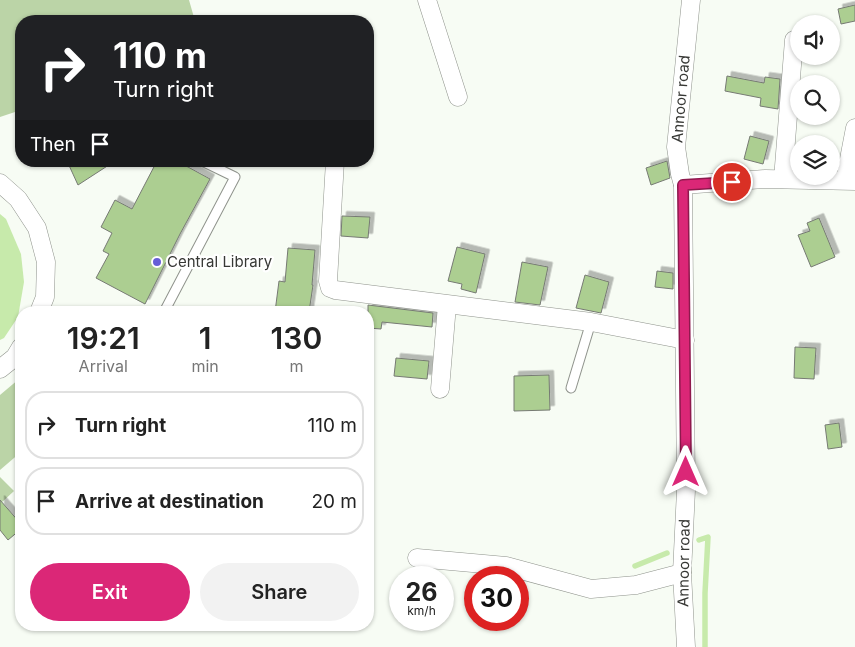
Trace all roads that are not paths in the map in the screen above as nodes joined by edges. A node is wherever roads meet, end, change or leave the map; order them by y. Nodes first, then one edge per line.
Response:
1 (427, 0) edge
2 (691, 0) edge
3 (792, 65) edge
4 (458, 97) dead end
5 (855, 128) edge
6 (213, 167) edge
7 (335, 167) edge
8 (782, 179) junction
9 (850, 181) edge
10 (0, 183) edge
11 (683, 185) junction
12 (447, 304) junction
13 (41, 306) edge
14 (167, 306) edge
15 (591, 322) junction
16 (685, 340) junction
17 (15, 356) edge
18 (0, 368) edge
19 (571, 388) dead end
20 (440, 389) dead end
21 (417, 558) dead end
22 (682, 573) junction
23 (686, 647) edge

1 - 4 street
2 - 11 street, Annoor road
3 - 8 street
5 - 9 street
6 - 14 lane
7 - 12 street
8 - 9 street
8 - 11 street
10 - 13 street
11 - 16 street, Annoor road
12 - 15 street
12 - 20 street
15 - 16 street
15 - 19 lane
16 - 22 street, Annoor road
17 - 18 street
21 - 22 street
22 - 23 street, Annoor road

